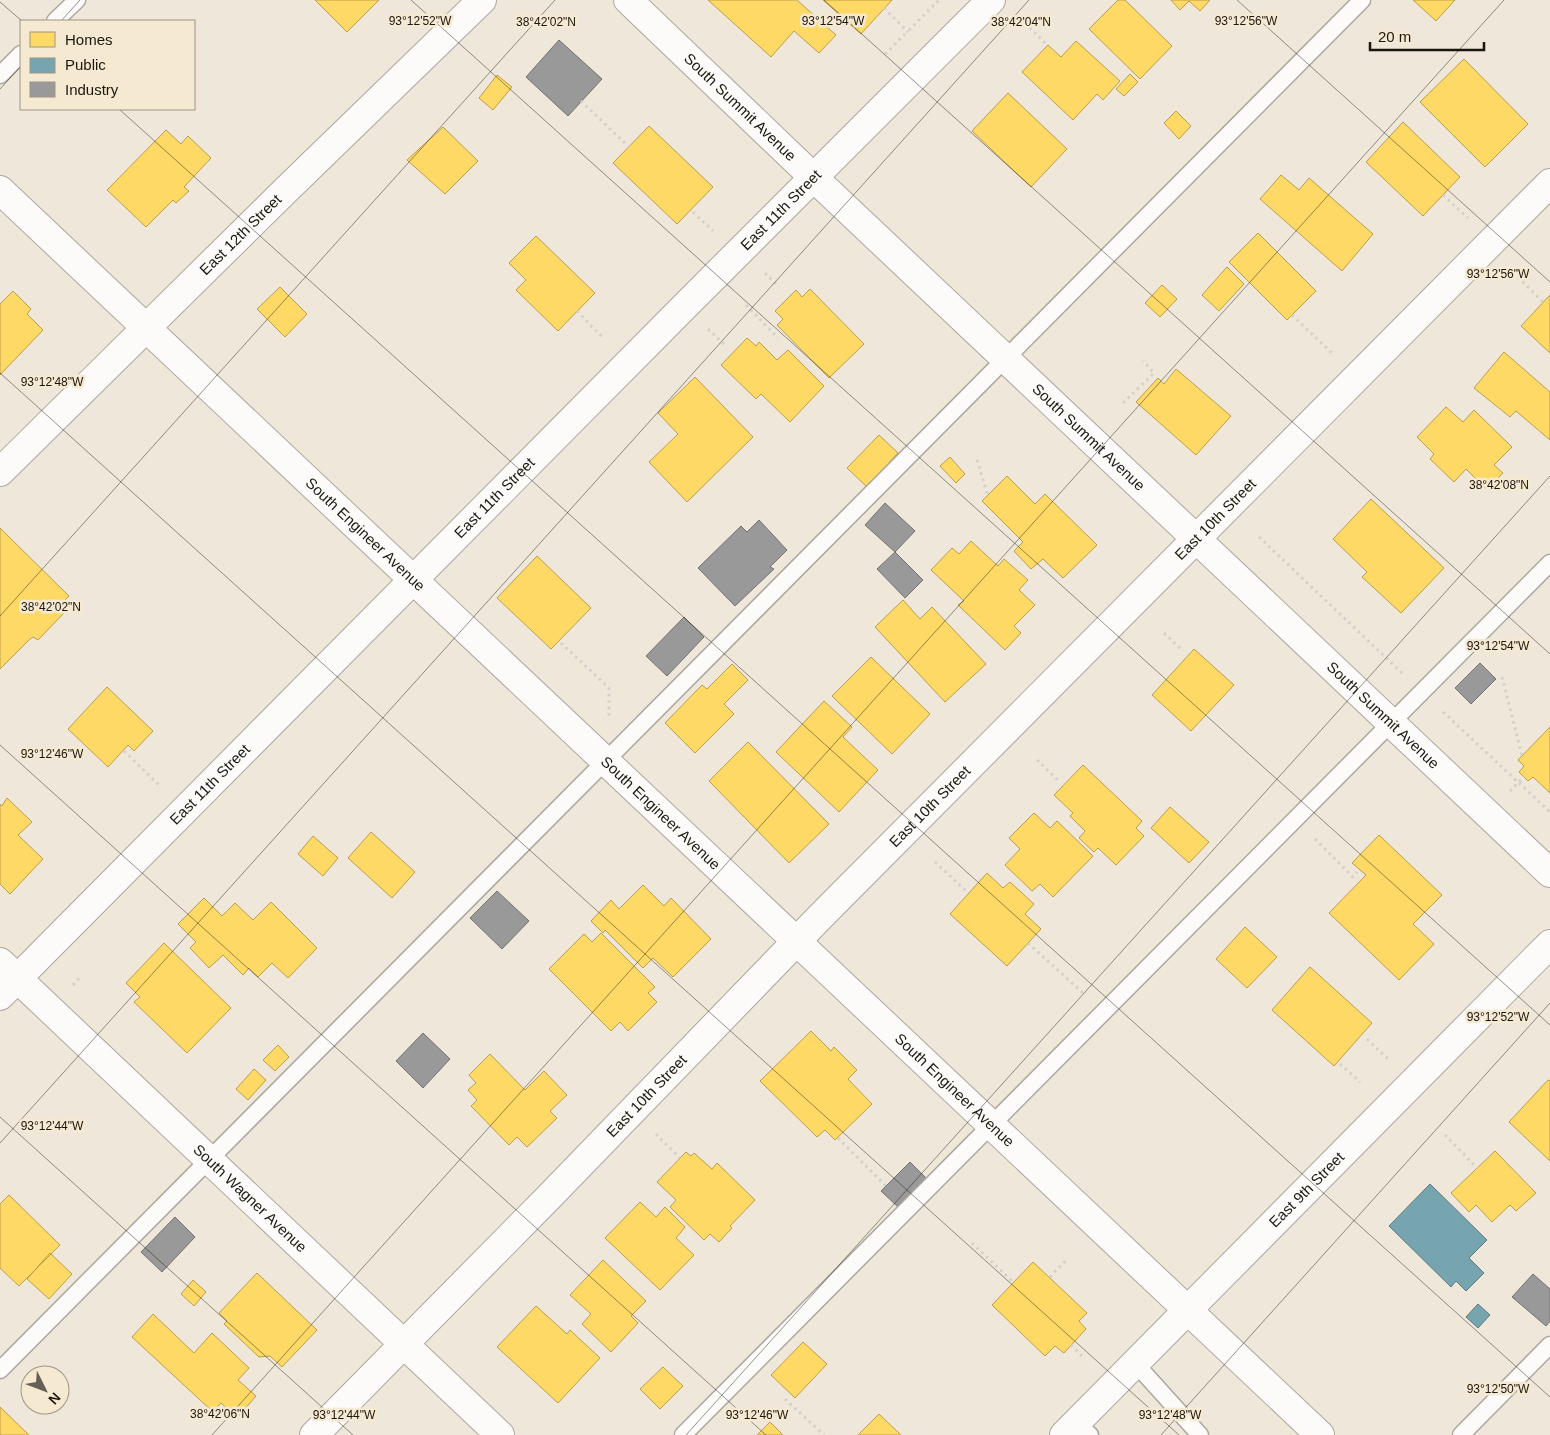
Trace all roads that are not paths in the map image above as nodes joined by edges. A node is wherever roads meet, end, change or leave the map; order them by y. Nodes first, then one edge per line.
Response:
1 (77, 0) edge
2 (482, 0) edge
3 (628, 0) edge
4 (991, 0) edge
5 (1362, 0) edge
6 (56, 20) edge
7 (20, 55) edge
8 (0, 75) edge
9 (813, 178) junction
10 (1550, 183) edge
11 (0, 190) edge
12 (146, 328) junction
13 (1004, 358) junction
14 (0, 472) edge
15 (1196, 539) junction
16 (1550, 563) edge
17 (414, 579) junction
18 (1391, 723) junction
19 (605, 760) junction
20 (1550, 873) edge
21 (796, 941) junction
22 (1550, 944) edge
23 (6, 979) edge
24 (992, 1125) junction
25 (209, 1159) junction
26 (1188, 1309) junction
27 (404, 1344) junction
28 (1550, 1345) edge
29 (1136, 1362) junction
30 (0, 1370) edge
31 (1077, 1431) edge
32 (314, 1435) edge
33 (500, 1435) edge
34 (683, 1435) edge
35 (1200, 1435) edge
36 (1320, 1435) edge
37 (1461, 1435) edge

1 - 6 lane
2 - 12 street, East 12th Street
3 - 9 street, South Summit Avenue
4 - 9 street, East 11th Street
5 - 13 lane
7 - 8 lane
9 - 13 street, South Summit Avenue
9 - 17 street, East 11th Street
10 - 15 street, East 10th Street
11 - 12 street, South Engineer Avenue
12 - 14 street, East 12th Street
12 - 17 street, South Engineer Avenue
13 - 15 street, South Summit Avenue
13 - 19 lane
15 - 18 street, South Summit Avenue
15 - 21 street, East 10th Street
16 - 18 lane
17 - 19 street, South Engineer Avenue
17 - 23 street, East 11th Street
18 - 20 street, South Summit Avenue
18 - 24 lane
19 - 21 street, South Engineer Avenue
19 - 25 lane
21 - 24 street, South Engineer Avenue
21 - 27 street, East 10th Street
22 - 26 street, East 9th Street
23 - 25 street, South Wagner Avenue
24 - 26 street, South Engineer Avenue
24 - 34 lane
25 - 27 street, South Wagner Avenue
25 - 30 lane
26 - 29 street, East 9th Street
26 - 36 street, South Engineer Avenue
27 - 32 street, East 10th Street
27 - 33 street, South Wagner Avenue
28 - 37 lane
29 - 31 street, East 9th Street
29 - 35 lane

